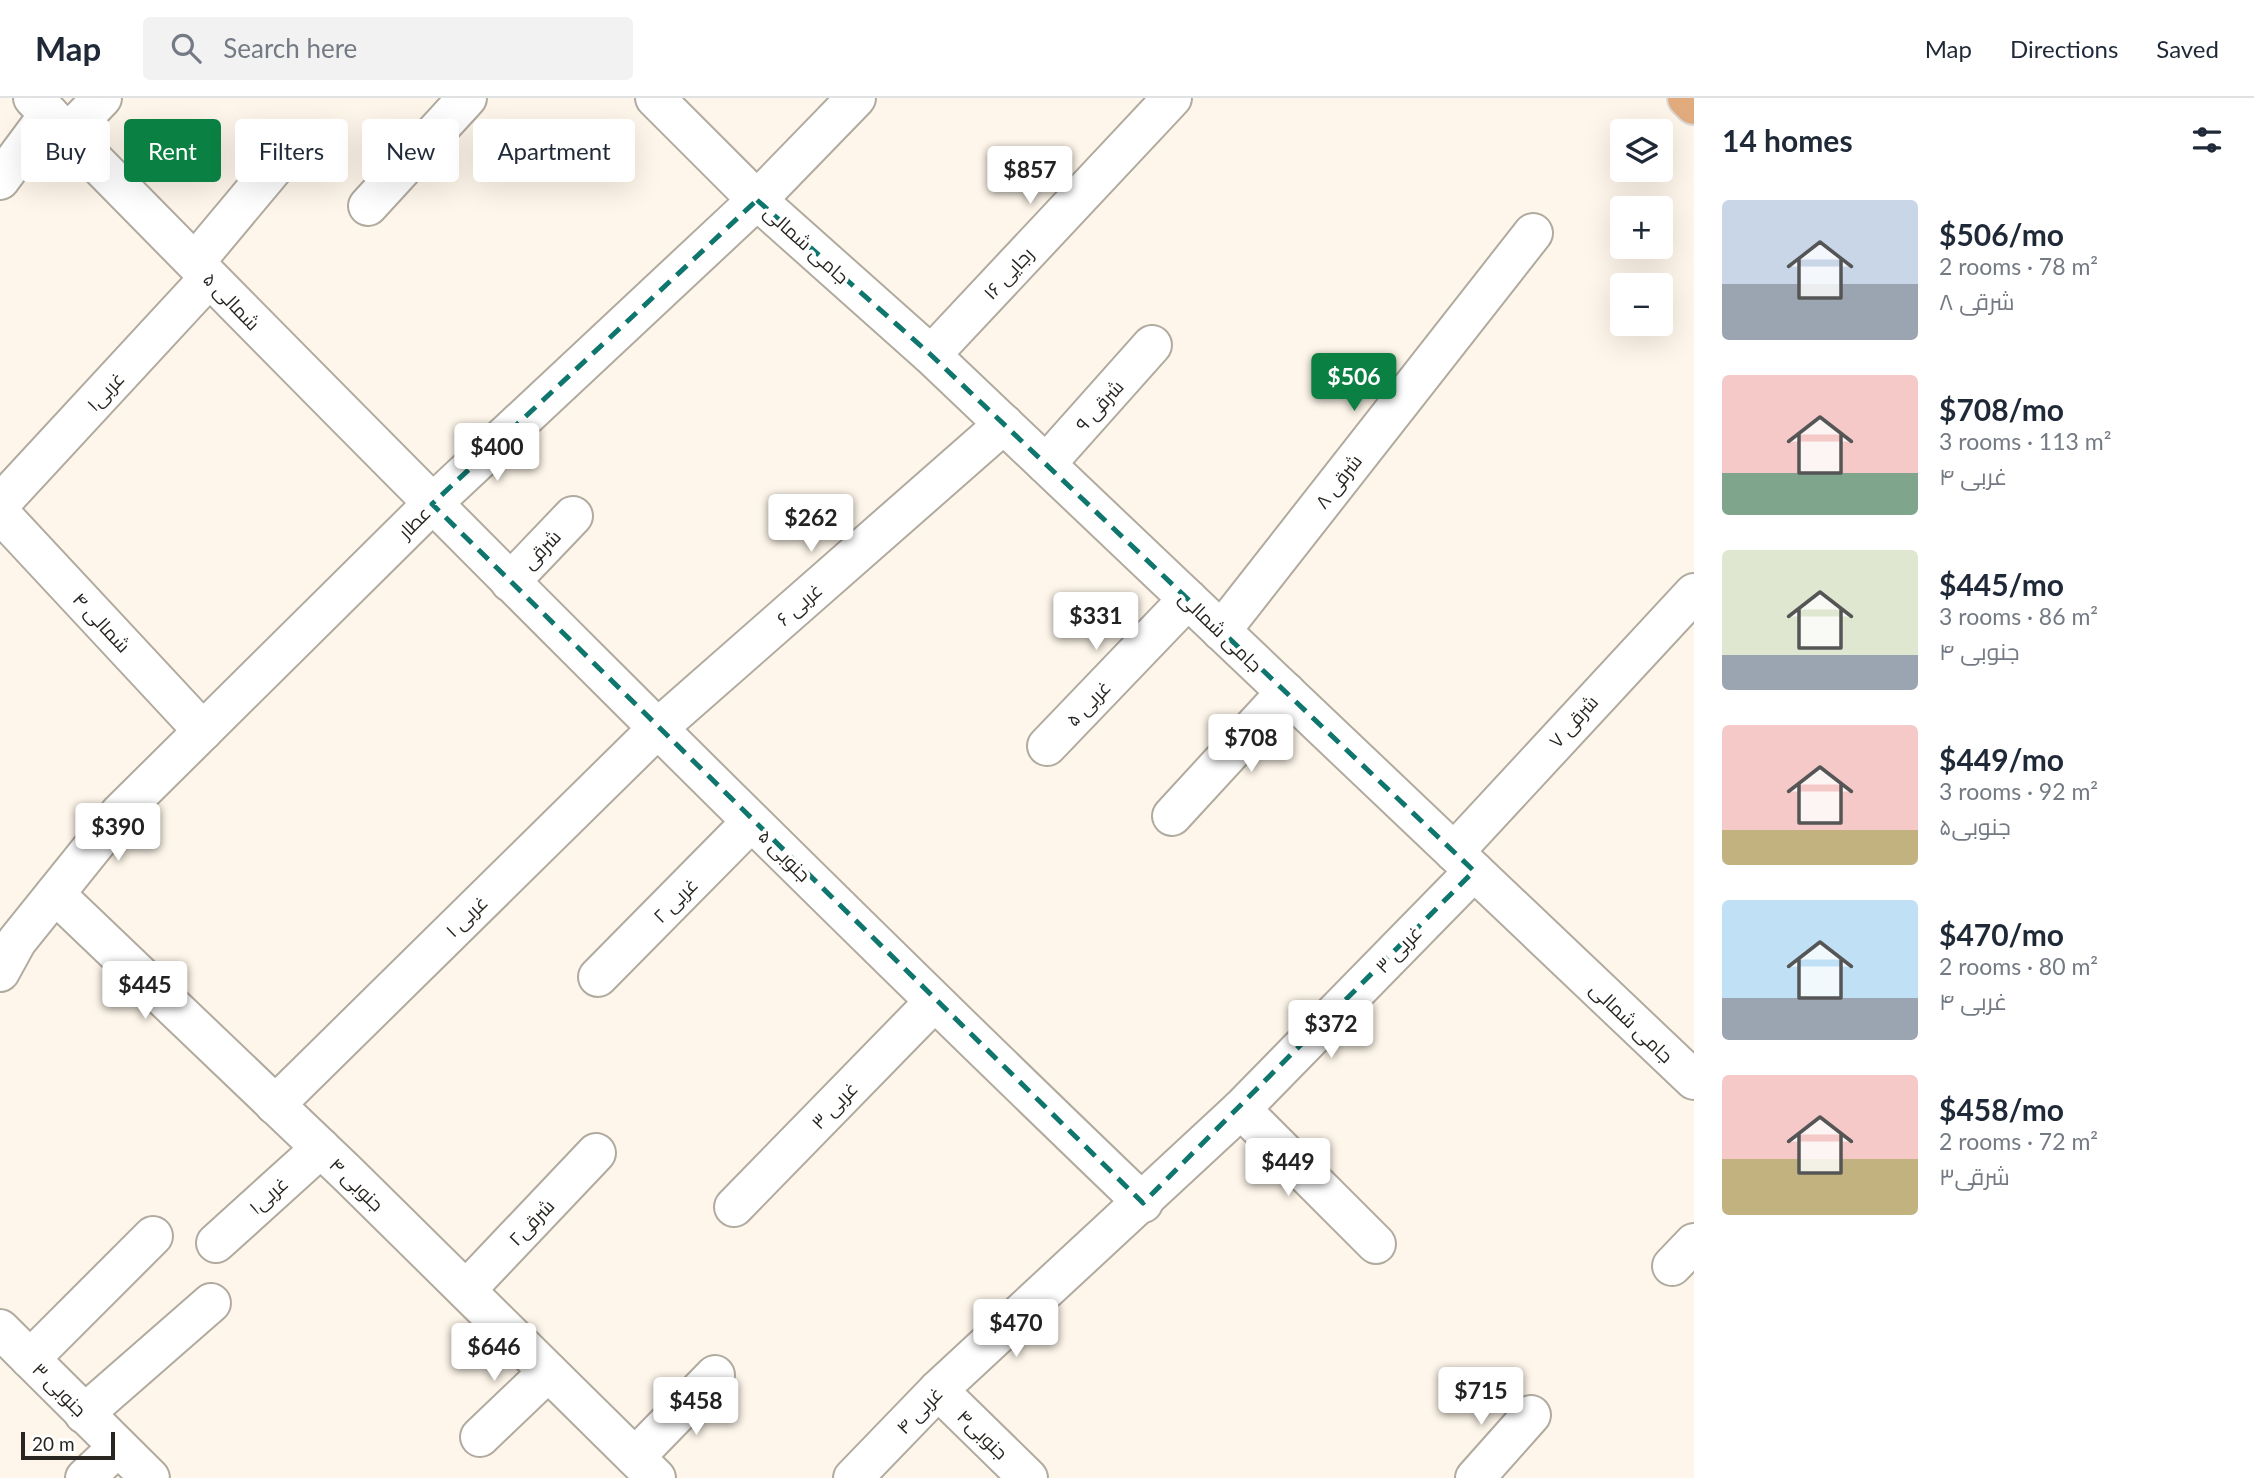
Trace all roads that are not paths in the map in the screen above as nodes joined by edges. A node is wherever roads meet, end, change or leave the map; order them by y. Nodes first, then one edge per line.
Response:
1 (102, 98) edge
2 (467, 98) edge
3 (655, 98) edge
4 (856, 98) edge
5 (1172, 98) edge
6 (1687, 98) edge
7 (1694, 105) edge
8 (50, 115) edge
9 (0, 180) edge
10 (265, 182) edge
11 (757, 200) junction
12 (368, 206) dead end
13 (1533, 233) dead end
14 (202, 270) junction
15 (1152, 345) dead end
16 (931, 355) junction
17 (1004, 425) junction
18 (1046, 464) junction
19 (0, 503) edge
20 (432, 504) junction
21 (0, 513) edge
22 (573, 516) dead end
23 (510, 582) junction
24 (1694, 593) edge
25 (1188, 599) junction
26 (1221, 631) junction
27 (1286, 692) junction
28 (658, 729) junction
29 (203, 731) junction
30 (1047, 746) dead end
31 (1172, 816) dead end
32 (751, 822) junction
33 (1464, 862) junction
34 (55, 894) junction
35 (0, 972) edge
36 (598, 977) dead end
37 (934, 1002) junction
38 (1694, 1080) edge
39 (275, 1105) junction
40 (1241, 1110) junction
41 (321, 1148) junction
42 (596, 1153) dead end
43 (1143, 1203) junction
44 (734, 1208) dead end
45 (153, 1236) dead end
46 (216, 1243) dead end
47 (1376, 1244) dead end
48 (466, 1290) junction
49 (211, 1303) dead end
50 (0, 1329) edge
51 (30, 1359) junction
52 (548, 1372) junction
53 (715, 1375) dead end
54 (938, 1390) junction
55 (84, 1414) junction
56 (1531, 1415) dead end
57 (480, 1437) dead end
58 (118, 1447) junction
59 (645, 1468) edge
60 (85, 1478) edge
61 (150, 1478) edge
62 (853, 1478) edge
63 (1028, 1478) edge
64 (1475, 1478) edge

1 - 8 street
2 - 12 street
3 - 11 street, جامی شمالی
4 - 11 street, عطار
5 - 16 street, رجایی ۱۶
6 - 7 main road
8 - 9 street
8 - 14 street, شمالی ۵
10 - 14 street, غربی۱
11 - 16 street, جامی شمالی
11 - 20 street, عطار
13 - 26 street, شرقی ۸
14 - 19 street, غربی۱
14 - 20 street, شمالی ۵
15 - 18 street, شرقی ۹
16 - 17 street, جامی شمالی
17 - 18 street, جامی شمالی
17 - 28 street, غربی ۶
18 - 25 street, جامی شمالی
20 - 23 street, جنوبی ۵
20 - 29 street, عطار
21 - 29 street, شمالی ۴
22 - 23 street, شرقی
23 - 28 street, جنوبی ۵
24 - 33 street, شرقی ۷
25 - 26 street, جامی شمالی
25 - 30 street, غربی ۵
26 - 27 street, جامی شمالی
27 - 31 street
27 - 33 street, جامی شمالی
28 - 32 street, جنوبی ۵
28 - 39 street, غربی ۱
29 - 34 street, عطار
32 - 36 street, غربی ۲
32 - 37 street, جنوبی ۵
33 - 38 street, جامی شمالی
33 - 40 street, غربی ۳
34 - 35 street, عطار
34 - 39 street, جنوبی ۴
37 - 43 street, جنوبی ۵
37 - 44 street, غربی ۳
39 - 41 street, جنوبی ۴
40 - 43 street, غربی ۳
40 - 47 street
41 - 46 street, غربی۱
41 - 48 street, جنوبی ۴
42 - 48 street, شرقی۲
43 - 54 street, غربی ۴
45 - 51 street
48 - 52 street, جنوبی ۴
49 - 55 street
50 - 51 street, جنوبی ۳
51 - 55 street, جنوبی ۳
52 - 57 street
52 - 59 street, جنوبی ۴
53 - 59 street
54 - 62 street, غربی ۴
54 - 63 street, جنوبی۴
55 - 58 street, جنوبی ۳
56 - 64 street
58 - 60 street
58 - 61 street, جنوبی ۳

